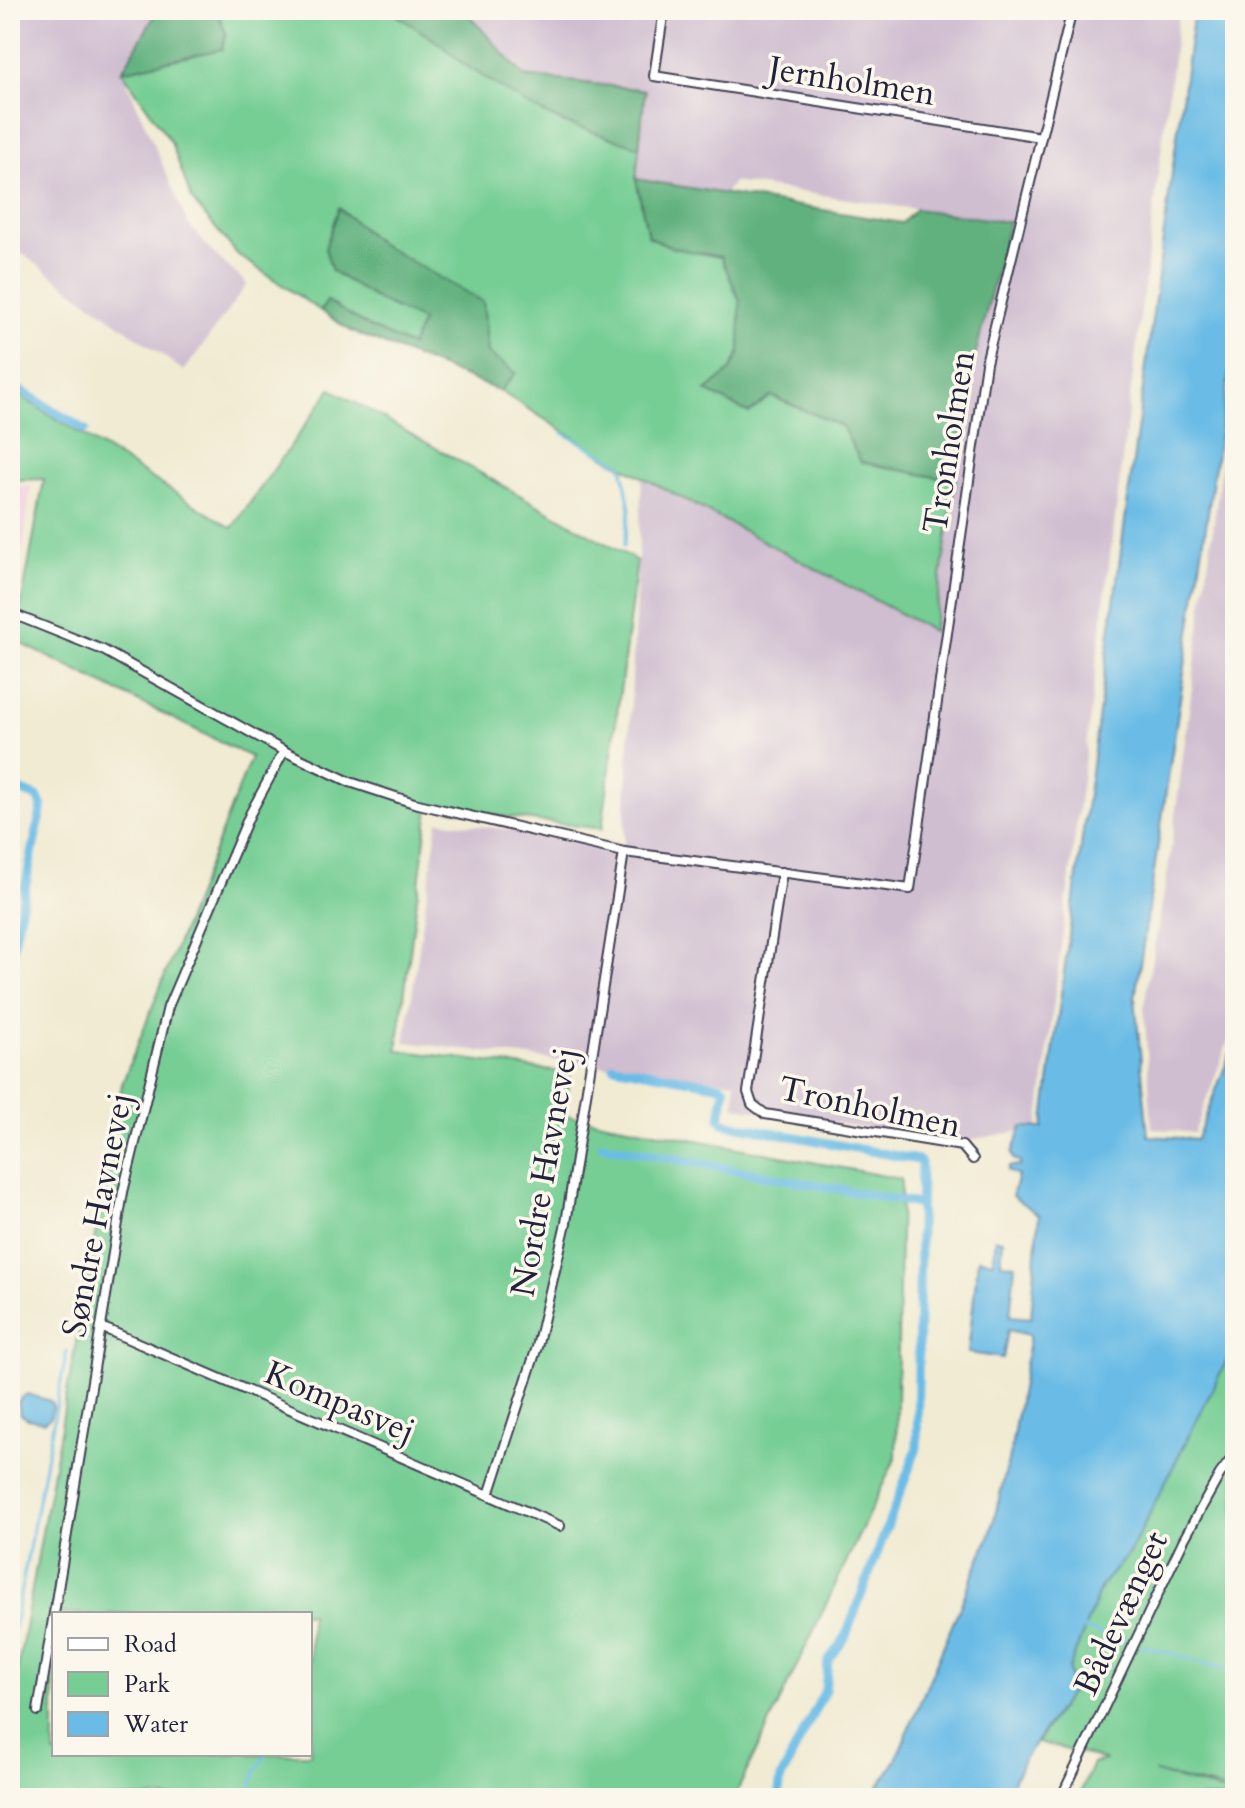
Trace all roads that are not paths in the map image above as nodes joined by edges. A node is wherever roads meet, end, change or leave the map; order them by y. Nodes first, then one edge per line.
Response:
1 (664, 10) edge
2 (1072, 10) edge
3 (1041, 137) junction
4 (10, 613) edge
5 (284, 751) junction
6 (624, 852) junction
7 (782, 872) junction
8 (973, 1159) dead end
9 (101, 1327) junction
10 (1235, 1454) edge
11 (489, 1495) junction
12 (560, 1526) dead end
13 (54, 1612) edge
14 (52, 1626) edge
15 (38, 1711) dead end
16 (1061, 1798) edge

1 - 3 street, Jernholmen
2 - 3 street, Tronholmen
3 - 7 street, Tronholmen
4 - 5 street
5 - 6 street
5 - 9 street, Søndre Havnevej
6 - 7 street
6 - 11 street, Nordre Havnevej
7 - 8 street, Tronholmen
9 - 11 street, Kompasvej
9 - 13 street, Søndre Havnevej
10 - 16 street, Bådevænget
11 - 12 street, Kompasvej
14 - 15 street, Søndre Havnevej

